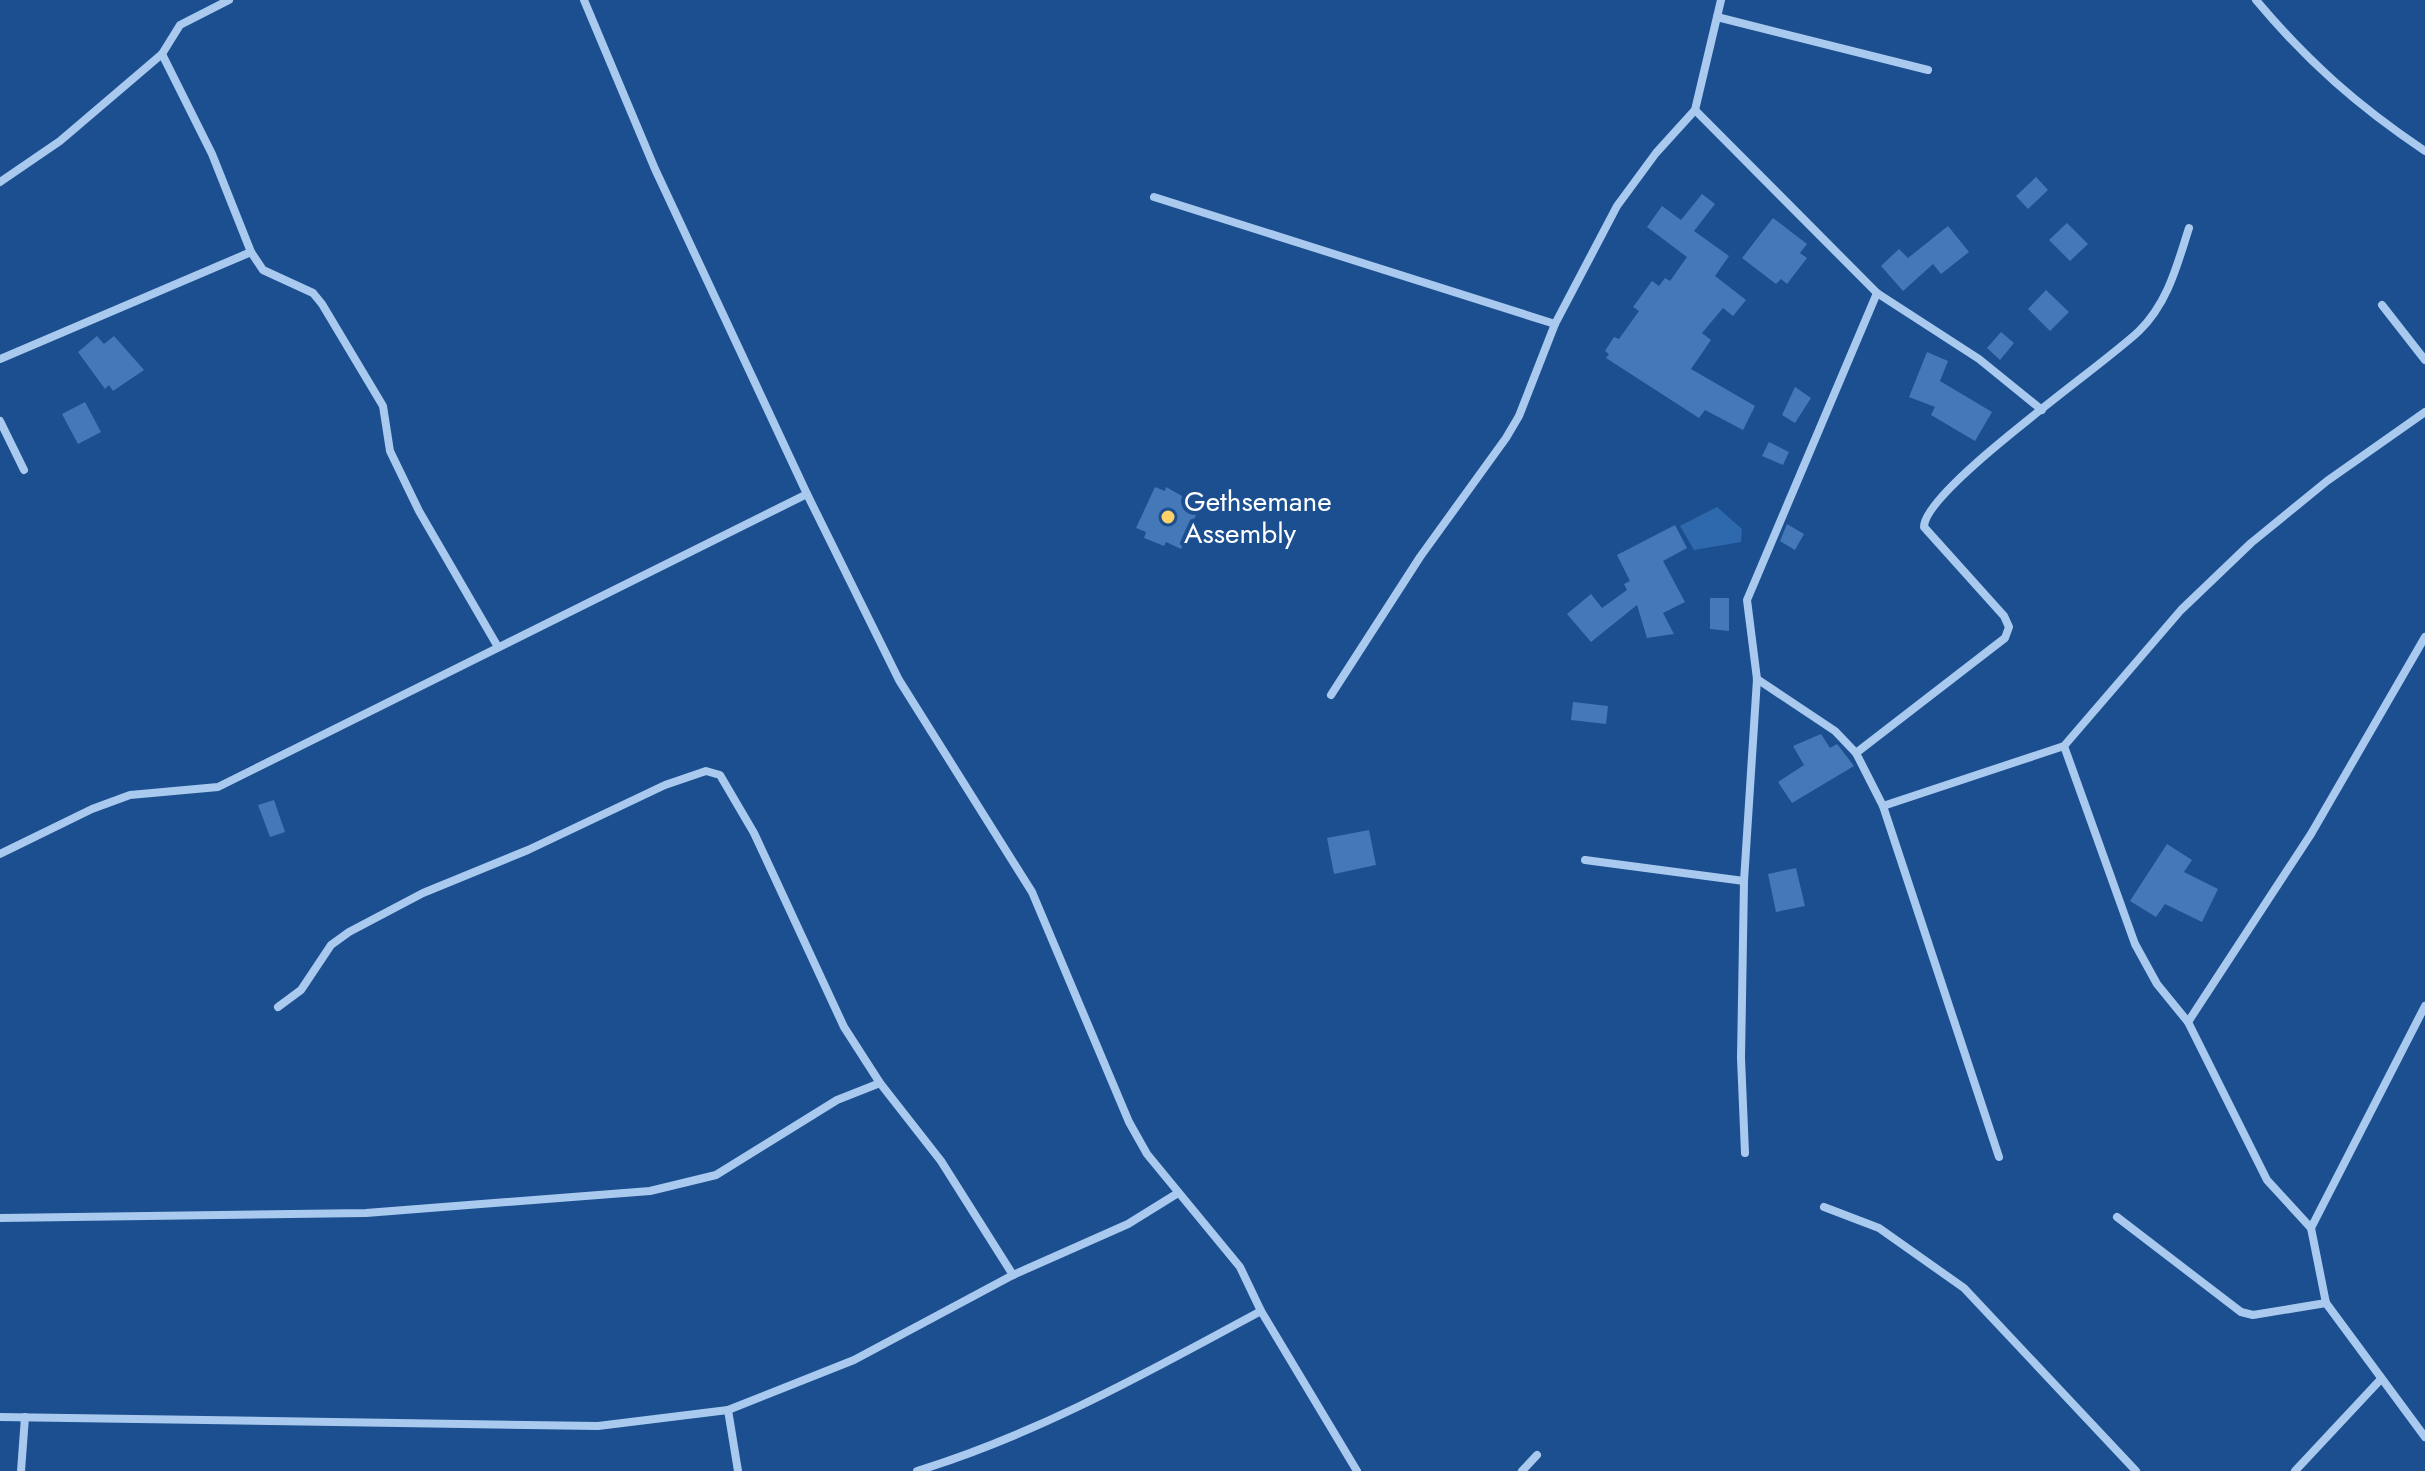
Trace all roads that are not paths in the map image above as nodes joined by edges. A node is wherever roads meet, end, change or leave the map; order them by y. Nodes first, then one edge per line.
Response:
1 (229, 0) edge
2 (584, 0) edge
3 (1721, 0) edge
4 (2256, 0) edge
5 (1717, 17) junction
6 (162, 54) junction
7 (1928, 70) dead end
8 (1695, 110) junction
9 (2425, 151) edge
10 (0, 182) edge
11 (1154, 197) dead end
12 (2189, 228) dead end
13 (251, 252) junction
14 (1877, 293) junction
15 (2382, 305) dead end
16 (1555, 324) junction
17 (0, 359) edge
18 (2425, 360) edge
19 (2042, 410) junction
20 (2425, 412) edge
21 (0, 421) edge
22 (24, 470) dead end
23 (807, 494) junction
24 (2425, 637) edge
25 (498, 647) junction
26 (1757, 679) junction
27 (1331, 695) dead end
28 (2064, 746) junction
29 (1856, 753) junction
30 (1883, 806) junction
31 (0, 854) edge
32 (1585, 860) dead end
33 (1744, 881) junction
34 (2425, 1006) edge
35 (278, 1007) dead end
36 (2188, 1022) junction
37 (880, 1083) junction
38 (1745, 1153) dead end
39 (1999, 1157) dead end
40 (1178, 1193) junction
41 (1824, 1207) dead end
42 (2117, 1217) dead end
43 (0, 1218) edge
44 (2311, 1228) junction
45 (1013, 1275) junction
46 (2326, 1303) junction
47 (1261, 1311) junction
48 (2381, 1379) junction
49 (728, 1410) junction
50 (0, 1417) edge
51 (25, 1417) junction
52 (2425, 1437) edge
53 (1537, 1455) dead end
54 (947, 1466) edge
55 (21, 1471) edge
56 (738, 1471) edge
57 (917, 1471) edge
58 (1357, 1471) edge
59 (1522, 1471) edge
60 (2136, 1471) edge
61 (2295, 1471) edge

1 - 6 street
2 - 23 street
3 - 5 street
4 - 9 street
5 - 7 street
5 - 8 street
6 - 10 street
6 - 13 street
8 - 14 street
8 - 16 street
11 - 16 street
12 - 19 street
13 - 17 street
13 - 25 street
14 - 19 street
14 - 26 street
15 - 18 street
16 - 27 street
19 - 29 street
20 - 28 street
21 - 22 street
23 - 25 street
23 - 40 street
24 - 36 street
25 - 31 street
26 - 29 street
26 - 33 street
28 - 30 street
28 - 36 street
29 - 30 street
30 - 39 street
32 - 33 street
33 - 38 street
34 - 44 street
35 - 37 street
36 - 44 street
37 - 43 street
37 - 45 street
40 - 45 street
40 - 47 street
41 - 60 street
42 - 46 street
44 - 46 street
45 - 49 street
46 - 48 street
47 - 54 street
47 - 58 street
48 - 52 street
48 - 61 street
49 - 51 street
49 - 56 street
50 - 51 street
51 - 55 street
53 - 59 street
54 - 57 street

